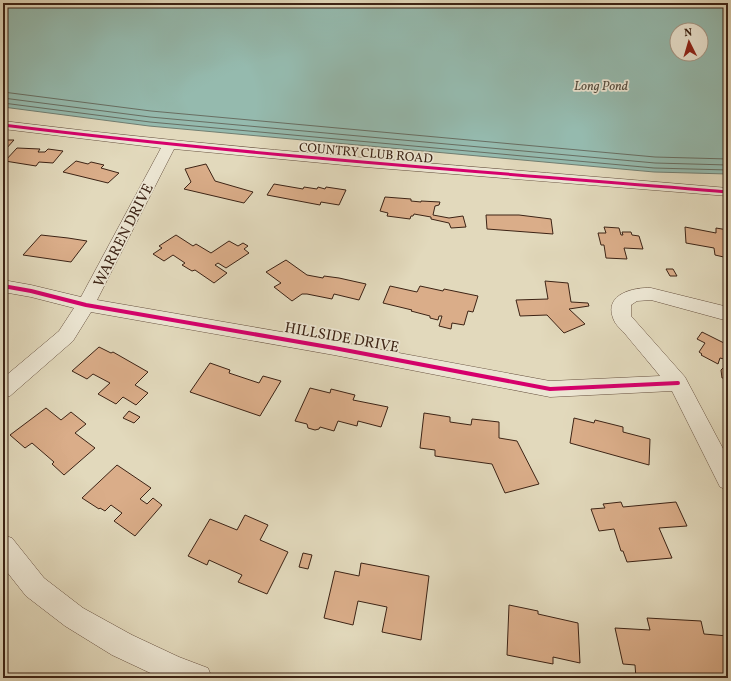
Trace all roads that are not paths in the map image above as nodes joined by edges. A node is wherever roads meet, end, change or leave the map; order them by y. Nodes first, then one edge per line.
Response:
1 (3, 125) edge
2 (170, 144) junction
3 (728, 192) edge
4 (3, 286) edge
5 (86, 305) junction
6 (728, 314) edge
7 (678, 383) junction
8 (3, 390) edge
9 (728, 480) edge
10 (3, 547) edge
11 (198, 678) edge

1 - 2 street, COUNTRY CLUB ROAD
2 - 3 street, COUNTRY CLUB ROAD
2 - 5 street, WARREN DRIVE
4 - 5 street, HILLSIDE DRIVE
5 - 7 street, HILLSIDE DRIVE
5 - 8 street, WARREN DRIVE
6 - 7 street
7 - 9 street
10 - 11 street

